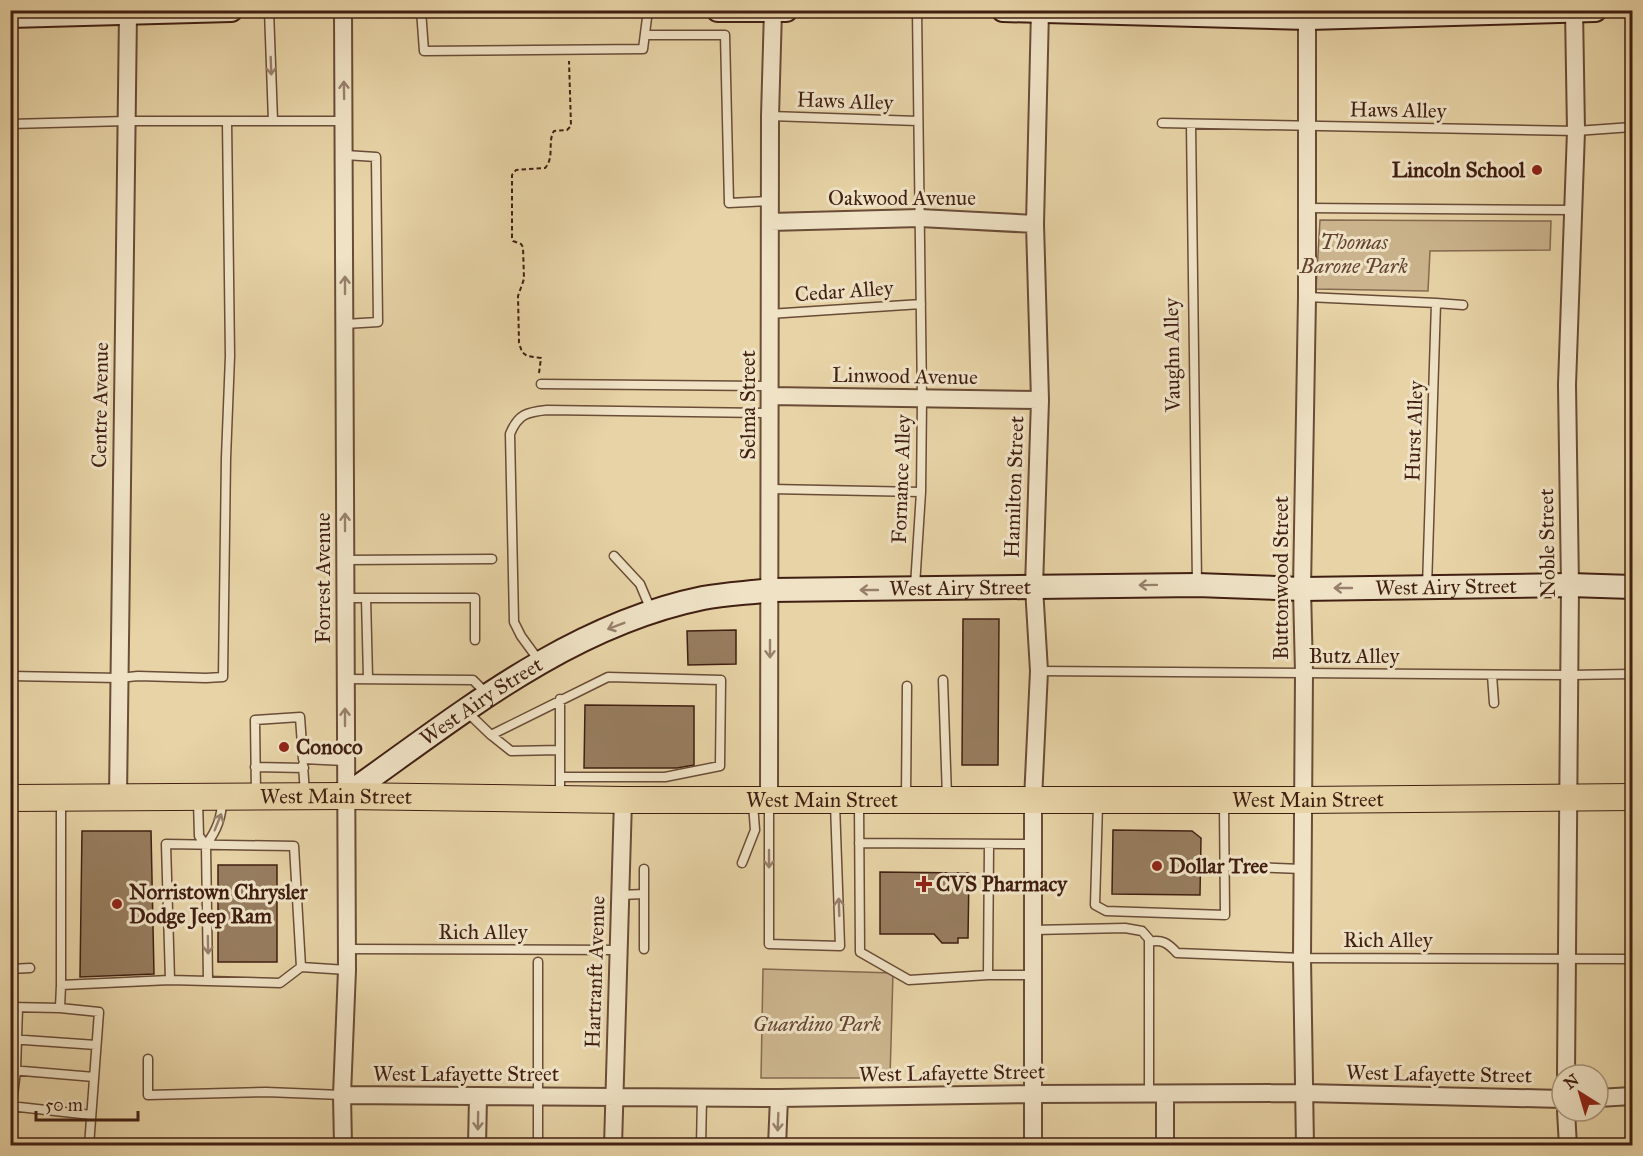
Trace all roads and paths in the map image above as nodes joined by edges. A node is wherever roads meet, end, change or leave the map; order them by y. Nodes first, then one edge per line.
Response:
1 (231, 10) edge
2 (269, 10) edge
3 (343, 10) edge
4 (421, 10) edge
5 (648, 10) edge
6 (718, 10) edge
7 (786, 10) edge
8 (916, 10) edge
9 (1003, 10) edge
10 (1595, 10) edge
11 (773, 11) edge
12 (1040, 11) edge
13 (1574, 11) edge
14 (138, 12) edge
15 (1482, 12) edge
16 (1307, 14) edge
17 (10, 16) edge
18 (645, 35) junction
19 (569, 50) junction
20 (770, 116) junction
21 (127, 121) junction
22 (227, 121) junction
23 (273, 121) junction
24 (345, 121) junction
25 (918, 121) junction
26 (1162, 123) dead end
27 (1191, 124) junction
28 (10, 126) edge
29 (1307, 127) junction
30 (1632, 127) edge
31 (1576, 131) junction
32 (345, 155) junction
33 (770, 201) junction
34 (1307, 208) junction
35 (1573, 210) junction
36 (920, 218) junction
37 (770, 222) junction
38 (1035, 224) junction
39 (1307, 297) junction
40 (1436, 303) junction
41 (921, 304) junction
42 (1463, 305) dead end
43 (770, 314) junction
44 (345, 324) junction
45 (540, 384) joint
46 (770, 399) junction
47 (922, 399) junction
48 (1040, 400) junction
49 (771, 489) junction
50 (921, 492) junction
51 (614, 555) dead end
52 (10, 558) edge
53 (492, 559) dead end
54 (345, 560) junction
55 (1197, 585) junction
56 (1570, 585) junction
57 (1632, 586) edge
58 (1034, 587) junction
59 (1427, 588) junction
60 (914, 589) junction
61 (1302, 589) junction
62 (771, 590) junction
63 (345, 598) junction
64 (366, 598) junction
65 (652, 613) junction
66 (476, 640) dead end
67 (540, 662) junction
68 (1039, 671) junction
69 (1304, 673) junction
70 (1632, 674) edge
71 (1492, 675) junction
72 (1569, 675) junction
73 (10, 676) edge
74 (119, 678) junction
75 (368, 678) junction
76 (345, 679) junction
77 (943, 680) dead end
78 (908, 686) dead end
79 (489, 695) junction
80 (560, 699) junction
81 (1494, 703) dead end
82 (466, 710) junction
83 (491, 735) junction
84 (559, 750) junction
85 (345, 761) junction
86 (303, 764) junction
87 (255, 767) junction
88 (560, 788) junction
89 (256, 796) junction
90 (305, 796) junction
91 (345, 796) junction
92 (118, 797) junction
93 (210, 797) junction
94 (10, 798) edge
95 (61, 798) junction
96 (1632, 798) edge
97 (1569, 799) junction
98 (623, 800) junction
99 (761, 800) junction
100 (847, 800) junction
101 (906, 800) junction
102 (947, 800) junction
103 (1034, 800) junction
104 (1098, 800) junction
105 (1224, 800) junction
106 (1302, 800) junction
107 (859, 843) junction
108 (1033, 844) junction
109 (206, 845) junction
110 (989, 845) junction
111 (742, 863) dead end
112 (1224, 866) junction
113 (644, 869) dead end
114 (1302, 869) junction
115 (644, 894) junction
116 (620, 895) junction
117 (1033, 930) junction
118 (1149, 942) junction
119 (347, 949) junction
120 (644, 949) dead end
121 (618, 950) junction
122 (1302, 958) junction
123 (1566, 958) junction
124 (1632, 959) edge
125 (538, 962) dead end
126 (301, 967) junction
127 (10, 969) edge
128 (30, 969) dead end
129 (347, 970) junction
130 (987, 975) junction
131 (1033, 975) junction
132 (170, 980) junction
133 (208, 981) junction
134 (61, 986) junction
135 (14, 1007) edge
136 (60, 1008) junction
137 (14, 1039) edge
138 (96, 1045) junction
139 (148, 1059) dead end
140 (1566, 1063) edge
141 (13, 1070) edge
142 (94, 1077) junction
143 (1033, 1094) junction
144 (1157, 1094) junction
145 (1305, 1094) junction
146 (342, 1095) junction
147 (1632, 1096) edge
148 (478, 1097) junction
149 (539, 1097) junction
150 (614, 1097) junction
151 (1610, 1097) edge
152 (702, 1098) junction
153 (779, 1098) junction
154 (1550, 1099) edge
155 (11, 1106) edge
156 (91, 1115) junction
157 (10, 1119) edge
158 (1567, 1123) edge
159 (89, 1146) edge
160 (343, 1146) edge
161 (477, 1146) edge
162 (538, 1146) edge
163 (613, 1146) edge
164 (701, 1146) edge
165 (777, 1146) edge
166 (1033, 1146) edge
167 (1165, 1146) edge
168 (1305, 1146) edge
169 (1568, 1146) edge

1 - 14 main road
2 -> 23 lane
24 -> 3 street, Forrest Avenue
4 - 19 lane
5 - 18 lane
6 - 11 main road
7 - 11 main road
8 - 25 lane, Fornance Alley
9 - 12 main road
10 - 13 main road
11 - 20 street, Selma Street
12 - 16 main road
12 - 38 street, Hamilton Street
13 - 15 main road
13 - 31 street, Noble Street
14 - 17 main road
14 - 21 street, Centre Avenue
15 - 16 main road
16 - 29 street, Buttonwood Street
18 - 19 lane
18 - 33 lane
19 - 45 path
20 - 25 lane, Haws Alley
20 - 33 street, Selma Street
21 - 22 lane
21 - 28 lane
21 - 74 street, Centre Avenue
22 - 23 lane
22 - 74 lane
23 - 24 lane
24 - 32 street, Forrest Avenue
25 - 36 lane, Fornance Alley
26 - 27 lane, Haws Alley
27 - 29 lane, Haws Alley
27 - 55 lane, Vaughn Alley
28 - 52 lane
29 - 31 lane, Haws Alley
29 - 34 street, Buttonwood Street
30 - 31 lane, Haws Alley
31 - 35 street, Noble Street
44 -> 32 street, Forrest Avenue
32 - 44 lane
33 - 37 street, Selma Street
34 - 35 lane
34 - 39 street, Buttonwood Street
35 - 56 street, Noble Street
36 - 37 street, Oakwood Avenue
36 - 38 street, Oakwood Avenue
36 - 41 lane, Fornance Alley
37 - 43 street, Selma Street
38 - 48 street, Hamilton Street
39 - 40 lane
39 - 61 street, Buttonwood Street
40 - 42 lane
40 - 59 lane, Hurst Alley
41 - 43 lane, Cedar Alley
41 - 47 lane, Fornance Alley
43 - 46 street, Selma Street
54 -> 44 street, Forrest Avenue
45 - 46 lane
46 - 47 street, Linwood Avenue
46 - 49 street, Selma Street
46 - 67 lane
47 - 48 street, Linwood Avenue
47 - 50 lane, Fornance Alley
48 - 58 street, Hamilton Street
49 - 50 lane
49 - 62 street, Selma Street
50 - 60 lane, Fornance Alley
51 - 65 lane
53 - 54 lane
54 - 63 street, Forrest Avenue
55 -> 58 main road, West Airy Street
55 - 61 main road, West Airy Street
56 - 57 main road, West Airy Street
56 - 59 main road, West Airy Street
56 - 72 street, Noble Street
58 - 60 main road, West Airy Street
58 - 68 street, Hamilton Street
59 -> 61 main road, West Airy Street
60 -> 62 main road, West Airy Street
61 - 69 street, Buttonwood Street
62 - 65 main road, West Airy Street
62 -> 99 street, Selma Street
63 - 64 lane
63 - 76 street, Forrest Avenue
64 - 66 lane
64 - 75 lane
65 -> 67 main road, West Airy Street
67 - 79 main road, West Airy Street
68 - 69 lane, Butz Alley
68 - 103 street, Hamilton Street
69 - 71 lane, Butz Alley
69 - 106 street, Buttonwood Street
70 - 72 lane, Butz Alley
71 - 72 lane, Butz Alley
71 - 81 lane
72 - 97 street, Noble Street
73 - 74 lane
74 - 92 street, Centre Avenue
75 - 76 lane
75 - 79 lane
85 -> 76 street, Forrest Avenue
77 - 102 lane
78 - 101 lane
79 - 82 main road, West Airy Street
80 - 83 lane
80 - 84 lane
80 - 88 lane
82 - 83 lane
82 - 91 main road, West Airy Street
83 - 84 lane
84 - 88 lane
85 - 86 lane
85 - 91 street, Forrest Avenue
86 - 87 lane
86 - 87 lane
86 - 90 lane
87 - 89 lane
88 - 91 main road, West Main Street
88 - 98 main road, West Main Street
89 - 90 main road, West Main Street
89 - 93 main road, West Main Street
90 - 91 main road, West Main Street
91 - 119 street, Forrest Avenue
92 - 93 main road, West Main Street
92 - 95 main road, West Main Street
93 - 109 lane
109 -> 93 lane
94 - 95 main road, West Main Street
95 - 134 lane
96 - 97 main road, West Main Street
97 - 106 main road, West Main Street
97 - 123 street, Noble Street
98 - 99 main road, West Main Street
98 - 116 street, Hartranft Avenue
99 - 100 main road, West Main Street
99 -> 100 lane
99 - 111 lane
100 - 101 main road, West Main Street
100 - 107 lane
101 - 102 main road, West Main Street
102 - 103 main road, West Main Street
103 - 104 main road, West Main Street
103 - 108 street, Hamilton Street
104 - 105 main road, West Main Street
104 - 112 lane
105 - 106 main road, West Main Street
105 - 112 lane
106 - 114 street, Buttonwood Street
107 - 110 lane
107 - 130 lane
108 - 110 lane
108 - 117 street, Hamilton Street
109 - 126 lane
109 - 132 lane
109 -> 133 lane
110 - 130 lane
112 - 114 lane
113 - 115 lane
114 - 122 street, Buttonwood Street
115 - 116 lane
115 - 120 lane
116 - 121 street, Hartranft Avenue
117 - 118 lane, Rich Alley
117 - 131 street, Hamilton Street
118 - 122 lane, Rich Alley
118 - 144 lane
119 - 121 lane, Rich Alley
119 - 129 street, Forrest Avenue
121 - 150 street, Hartranft Avenue
122 - 123 lane, Rich Alley
122 - 145 street, Buttonwood Street
123 - 124 lane, Rich Alley
123 - 140 street, Noble Street
125 - 149 lane
126 - 129 lane
126 - 133 lane
127 - 128 lane
129 - 146 street, Forrest Avenue
130 - 131 lane
131 - 143 street, Hamilton Street
132 - 133 lane
132 - 134 lane
134 - 136 lane
135 - 136 lane
135 - 137 lane
136 - 138 lane
137 - 138 lane
137 - 141 lane
138 - 142 lane
139 - 146 lane
141 - 142 lane
141 - 155 lane
142 - 156 lane
143 - 144 street, West Lafayette Street
143 - 153 street, West Lafayette Street
143 - 166 street, Hamilton Street
144 - 145 street, West Lafayette Street
144 - 167 street
145 - 154 street, West Lafayette Street
145 - 168 street, Buttonwood Street
146 - 148 street, West Lafayette Street
146 - 160 street, Forrest Avenue
147 - 151 street
148 - 149 street, West Lafayette Street
148 -> 161 street
149 - 150 street, West Lafayette Street
149 - 162 lane
150 - 152 street, West Lafayette Street
150 - 163 street, Hartranft Avenue
152 - 153 street, West Lafayette Street
152 - 164 lane
153 -> 165 street
155 - 156 lane
155 - 157 lane
156 - 159 lane
158 - 169 street

